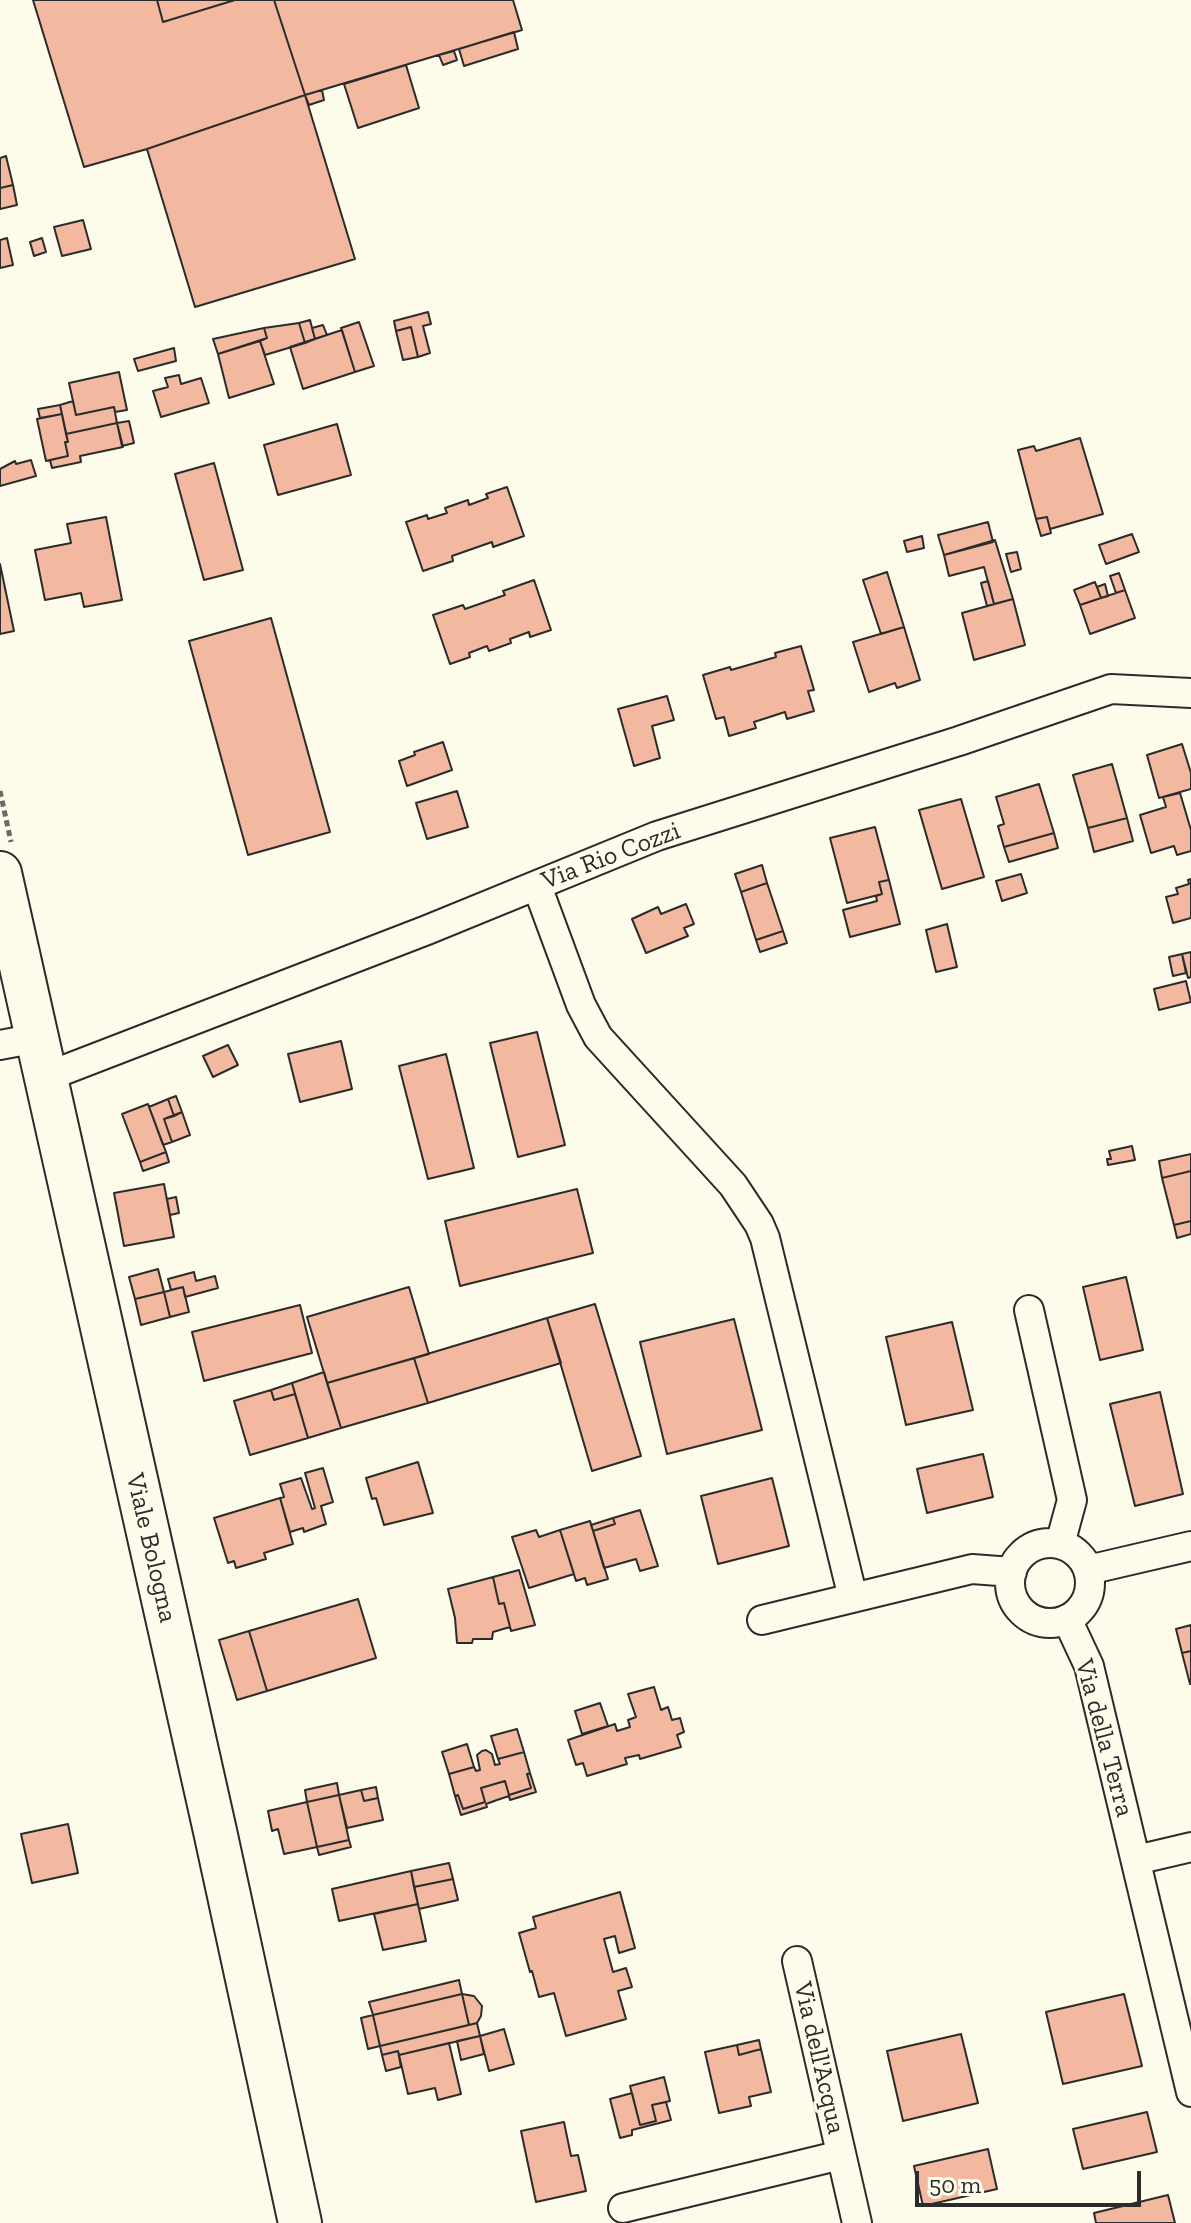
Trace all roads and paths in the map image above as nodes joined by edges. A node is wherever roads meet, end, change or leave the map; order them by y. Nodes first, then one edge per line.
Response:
1 (1191, 693) edge
2 (0, 873) edge
3 (537, 886) junction
4 (18, 1041) edge
5 (46, 1077) junction
6 (1029, 1310) dead end
7 (1060, 1544) junction
8 (1191, 1546) edge
9 (1088, 1570) junction
10 (1012, 1572) junction
11 (853, 1598) junction
12 (1067, 1619) junction
13 (762, 1620) dead end
14 (1191, 1847) edge
15 (1136, 1860) junction
16 (797, 1961) dead end
17 (1191, 2092) edge
18 (841, 2155) junction
19 (623, 2208) dead end
20 (300, 2223) edge
21 (857, 2223) edge

1 - 3 street, Via Rio Cozzi
2 - 4 main road, Viale Bologna
3 - 5 street, Via Rio Cozzi
3 - 11 street
4 - 5 main road, Viale Bologna
5 - 20 main road, Viale Bologna
6 - 7 street
7 - 9 street
7 - 10 street
8 - 9 street
9 - 12 street
10 - 11 street
10 - 12 street
11 - 13 street
12 - 15 street, Via della Terra
14 - 15 street
15 - 17 street, Via della Terra
16 - 18 street, Via dell'Acqua
18 - 19 street, Via dell'Acqua
18 - 21 street, Via dell'Acqua

